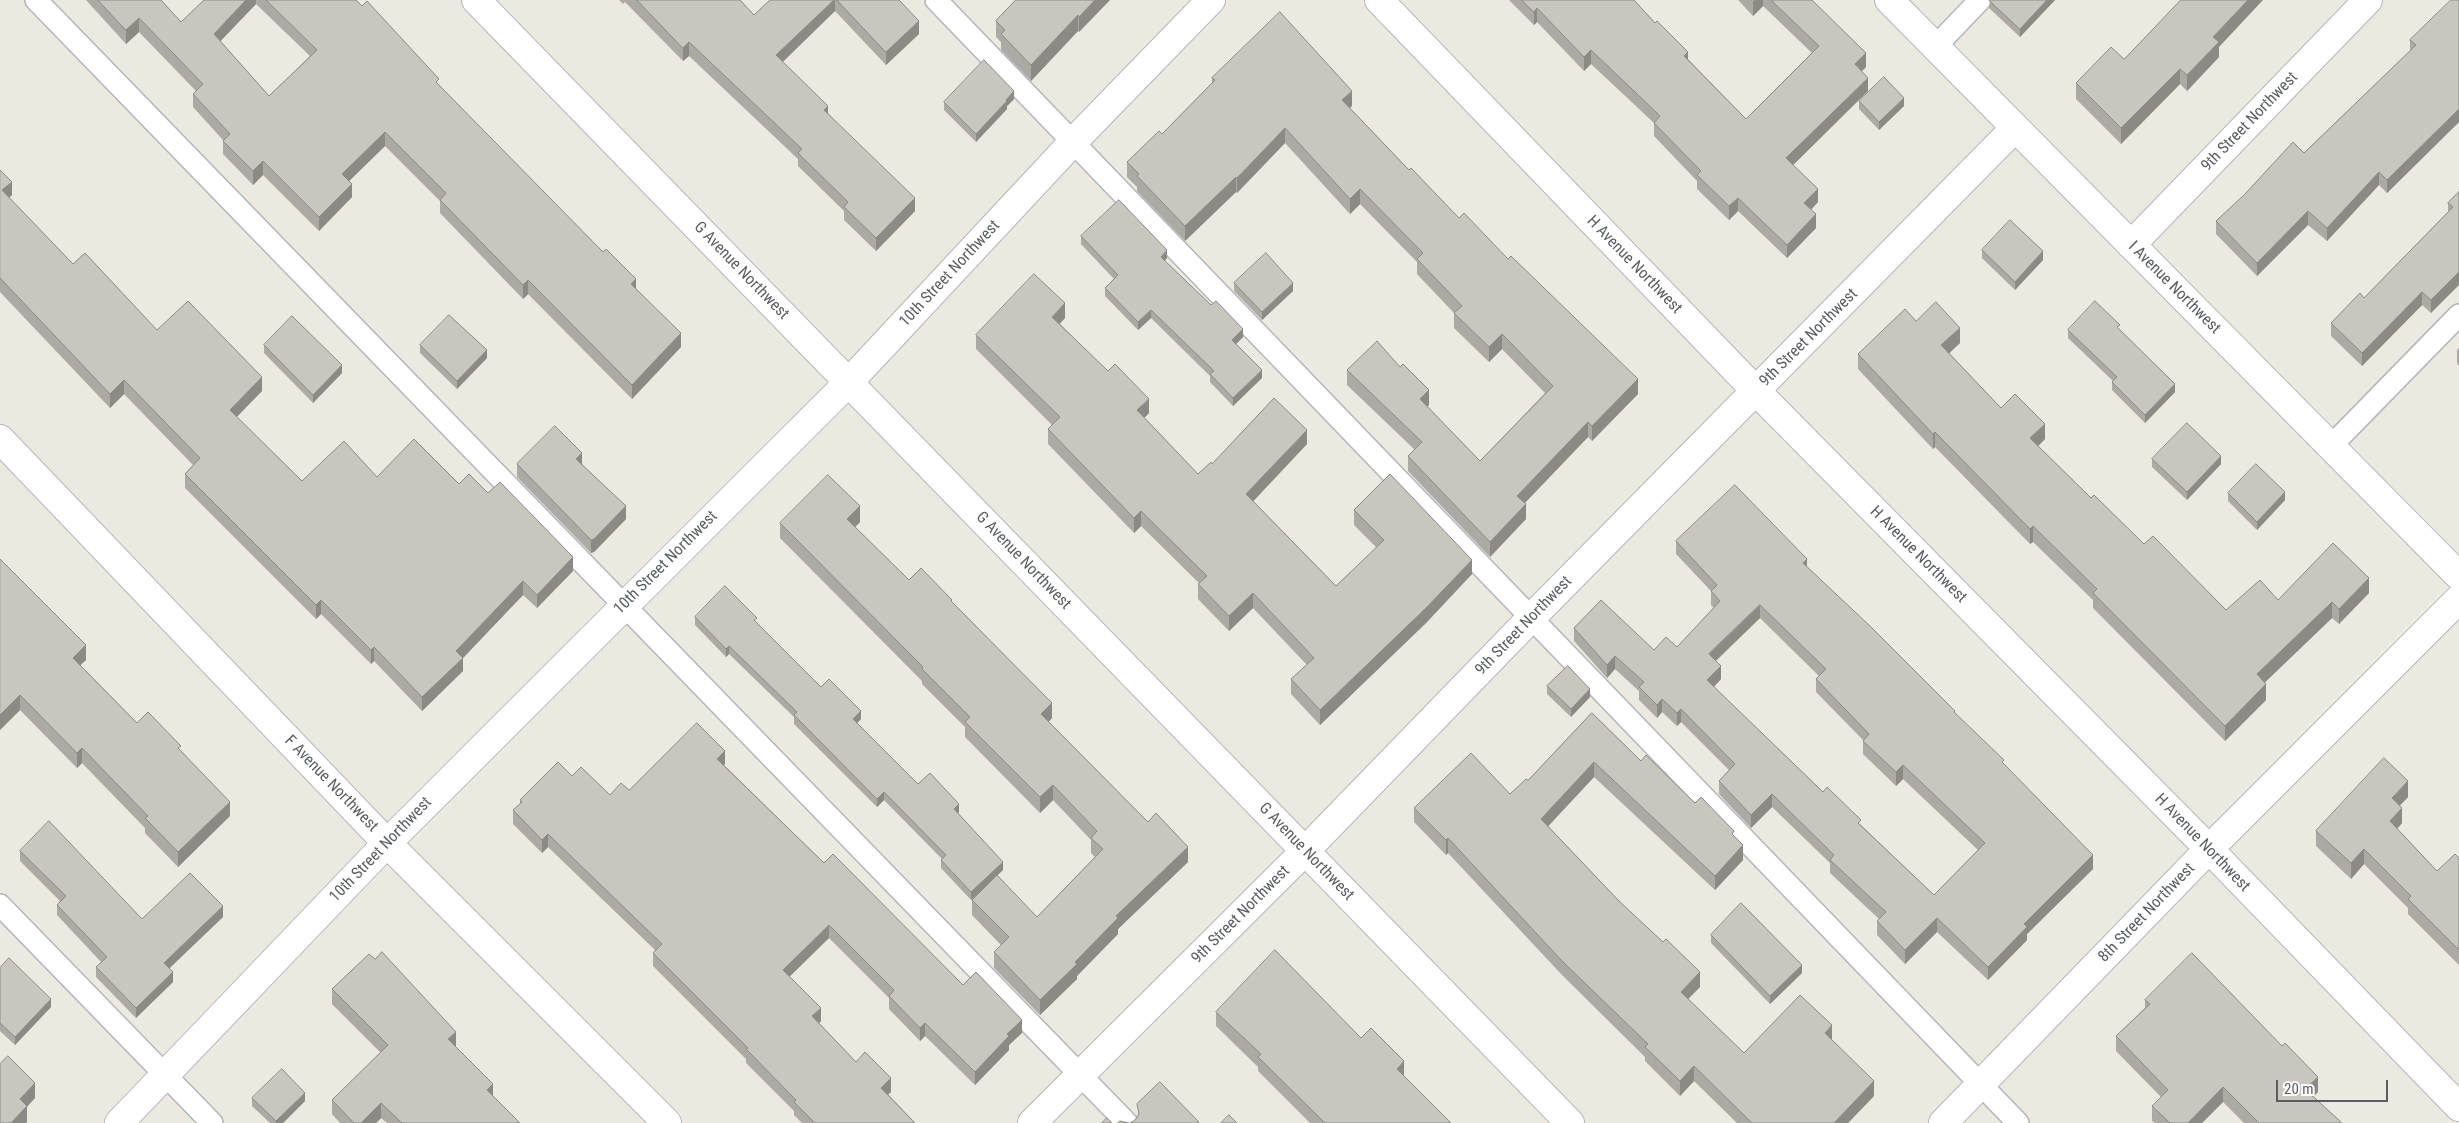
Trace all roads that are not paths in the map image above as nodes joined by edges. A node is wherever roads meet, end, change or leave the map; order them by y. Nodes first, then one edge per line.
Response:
1 (36, 0) edge
2 (476, 0) edge
3 (936, 0) edge
4 (1211, 0) edge
5 (1379, 0) edge
6 (1889, 0) edge
7 (1980, 0) edge
8 (2368, 0) edge
9 (1935, 47) junction
10 (2015, 128) junction
11 (1073, 142) junction
12 (2131, 245) junction
13 (2459, 314) edge
14 (849, 382) junction
15 (1756, 391) junction
16 (0, 439) edge
17 (2330, 447) junction
18 (2459, 576) edge
19 (2459, 599) edge
20 (624, 605) junction
21 (1531, 618) junction
22 (388, 843) junction
23 (2209, 849) junction
24 (1305, 851) junction
25 (0, 906) edge
26 (165, 1075) junction
27 (1080, 1075) junction
28 (1980, 1083) junction
29 (2459, 1107) edge
30 (119, 1123) edge
31 (212, 1123) edge
32 (667, 1123) edge
33 (1032, 1123) edge
34 (1127, 1123) edge
35 (1570, 1123) edge
36 (1943, 1123) edge
37 (2018, 1123) edge

1 - 20 lane
2 - 14 street, G Avenue Northwest
3 - 11 lane
4 - 11 street, 10th Street Northwest
5 - 15 street, H Avenue Northwest
6 - 9 street, I Avenue Northwest
7 - 9 lane
8 - 12 street, 9th Street Northwest
9 - 10 street, I Avenue Northwest
10 - 12 street, I Avenue Northwest
10 - 15 street, 9th Street Northwest
11 - 14 street, 10th Street Northwest
11 - 21 lane
12 - 17 street, I Avenue Northwest
13 - 17 lane
14 - 20 street, 10th Street Northwest
14 - 24 street, G Avenue Northwest
15 - 21 street, 9th Street Northwest
15 - 23 street, H Avenue Northwest
16 - 22 street, F Avenue Northwest
17 - 18 street, I Avenue Northwest
19 - 23 street, 8th Street Northwest
20 - 22 street, 10th Street Northwest
20 - 27 lane
21 - 24 street, 9th Street Northwest
21 - 28 lane
22 - 26 street, 10th Street Northwest
22 - 32 street, F Avenue Northwest
23 - 28 street, 8th Street Northwest
23 - 29 street, H Avenue Northwest
24 - 27 street, 9th Street Northwest
24 - 35 street, G Avenue Northwest
25 - 26 lane
26 - 30 street, 10th Street Northwest
26 - 31 lane
27 - 33 street, 9th Street Northwest
27 - 34 lane
28 - 36 street, 8th Street Northwest
28 - 37 lane

